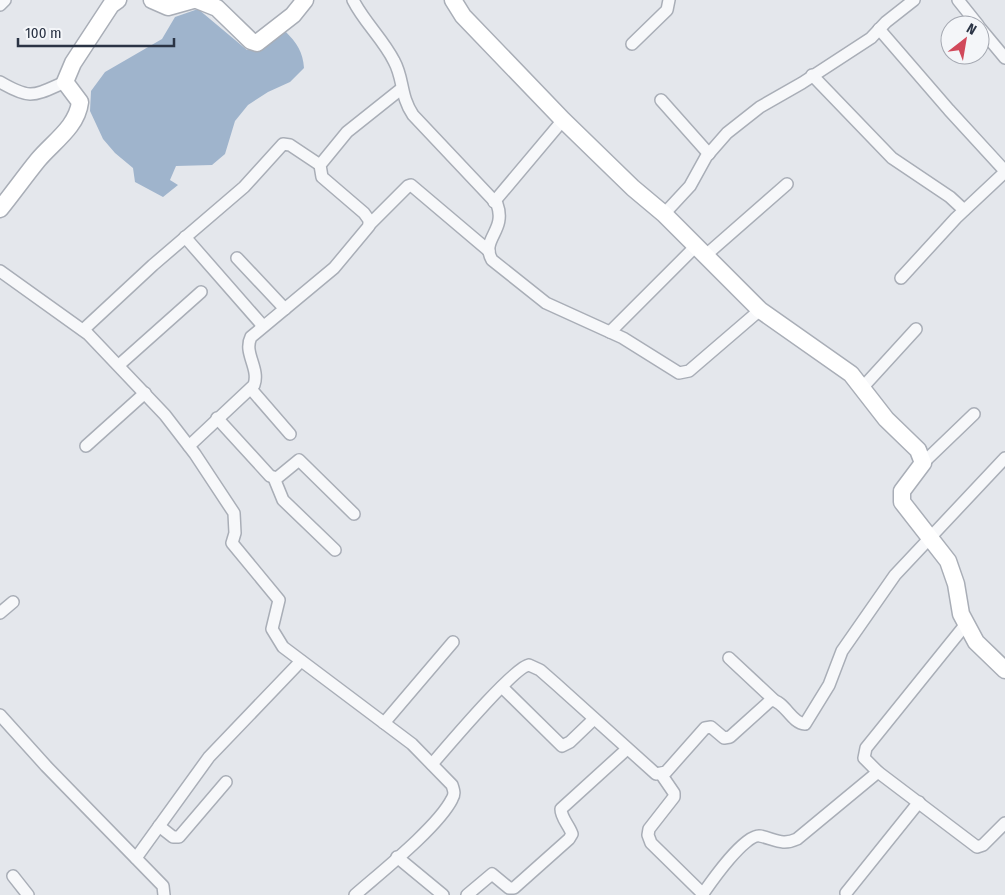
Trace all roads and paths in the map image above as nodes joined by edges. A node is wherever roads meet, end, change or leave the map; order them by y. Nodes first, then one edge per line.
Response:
1 (5, 0) edge
2 (118, 0) edge
3 (152, 0) edge
4 (193, 0) edge
5 (198, 0) edge
6 (305, 0) edge
7 (353, 0) edge
8 (453, 0) edge
9 (668, 0) edge
10 (914, 0) edge
11 (958, 0) edge
12 (0, 5) edge
13 (970, 15) edge
14 (879, 29) junction
15 (990, 40) edge
16 (632, 44) dead end
17 (1005, 58) edge
18 (812, 75) junction
19 (0, 82) edge
20 (65, 82) junction
21 (401, 89) junction
22 (661, 100) dead end
23 (563, 120) junction
24 (709, 154) junction
25 (320, 165) junction
26 (1005, 171) edge
27 (786, 184) dead end
28 (494, 202) junction
29 (0, 209) edge
30 (964, 210) junction
31 (664, 214) junction
32 (369, 225) junction
33 (185, 237) junction
34 (701, 250) junction
35 (488, 252) junction
36 (237, 258) dead end
37 (0, 270) edge
38 (901, 278) dead end
39 (201, 292) dead end
40 (285, 309) junction
41 (760, 310) junction
42 (263, 326) junction
43 (916, 329) dead end
44 (83, 330) junction
45 (610, 332) junction
46 (119, 365) junction
47 (863, 387) junction
48 (251, 389) junction
49 (146, 393) junction
50 (974, 414) dead end
51 (217, 418) junction
52 (290, 434) dead end
53 (86, 446) dead end
54 (190, 446) junction
55 (1005, 458) edge
56 (922, 463) junction
57 (274, 478) junction
58 (354, 514) dead end
59 (930, 536) junction
60 (335, 550) dead end
61 (13, 602) dead end
62 (0, 613) edge
63 (966, 624) junction
64 (453, 642) dead end
65 (730, 658) dead end
66 (301, 661) junction
67 (1005, 670) edge
68 (502, 687) junction
69 (774, 700) junction
70 (0, 715) edge
71 (594, 719) junction
72 (384, 723) junction
73 (627, 749) junction
74 (432, 764) junction
75 (878, 772) junction
76 (661, 774) junction
77 (226, 782) dead end
78 (918, 802) junction
79 (1005, 823) edge
80 (159, 826) junction
81 (397, 857) junction
82 (136, 858) junction
83 (12, 876) dead end
84 (846, 893) dead end
85 (702, 894) edge
86 (28, 895) edge
87 (164, 895) edge
88 (355, 895) edge
89 (443, 895) edge
90 (467, 895) edge

1 - 12 street
2 - 20 street
3 - 4 street
5 - 6 street
7 - 21 street
8 - 23 street
9 - 16 street
10 - 14 street
11 - 13 street
14 - 18 street
14 - 26 street
15 - 17 street
18 - 24 street
18 - 30 street
19 - 20 street
20 - 29 street
21 - 25 street
21 - 28 street
22 - 24 street
23 - 28 street
23 - 31 street
24 - 31 street
25 - 32 street
25 - 33 street
26 - 30 street
27 - 34 street
28 - 35 street
30 - 38 street
31 - 34 street
32 - 35 street
32 - 40 street
33 - 42 street
33 - 44 street
34 - 41 street
34 - 45 street
35 - 45 street
36 - 40 street
37 - 44 street
39 - 46 street
40 - 42 street
41 - 45 street
41 - 47 street
42 - 48 street
43 - 47 street
44 - 46 street
46 - 49 street
47 - 56 street
48 - 51 street
48 - 52 street
49 - 53 street
49 - 54 street
50 - 56 street
51 - 54 street
51 - 57 street
54 - 66 street
55 - 59 street
56 - 59 street
57 - 58 street
57 - 60 street
59 - 63 street
59 - 69 street
61 - 62 street
63 - 67 street
63 - 75 street
64 - 72 street
65 - 69 street
66 - 72 street
66 - 80 street
68 - 71 street
68 - 71 street
68 - 74 street
69 - 76 street
70 - 82 street
71 - 73 street
72 - 74 street
73 - 76 street
73 - 90 street
74 - 81 street
75 - 78 street
75 - 85 street
76 - 85 street
77 - 80 street
78 - 79 street
78 - 84 street
80 - 82 street
81 - 88 street
81 - 89 street
82 - 87 street
83 - 86 street

